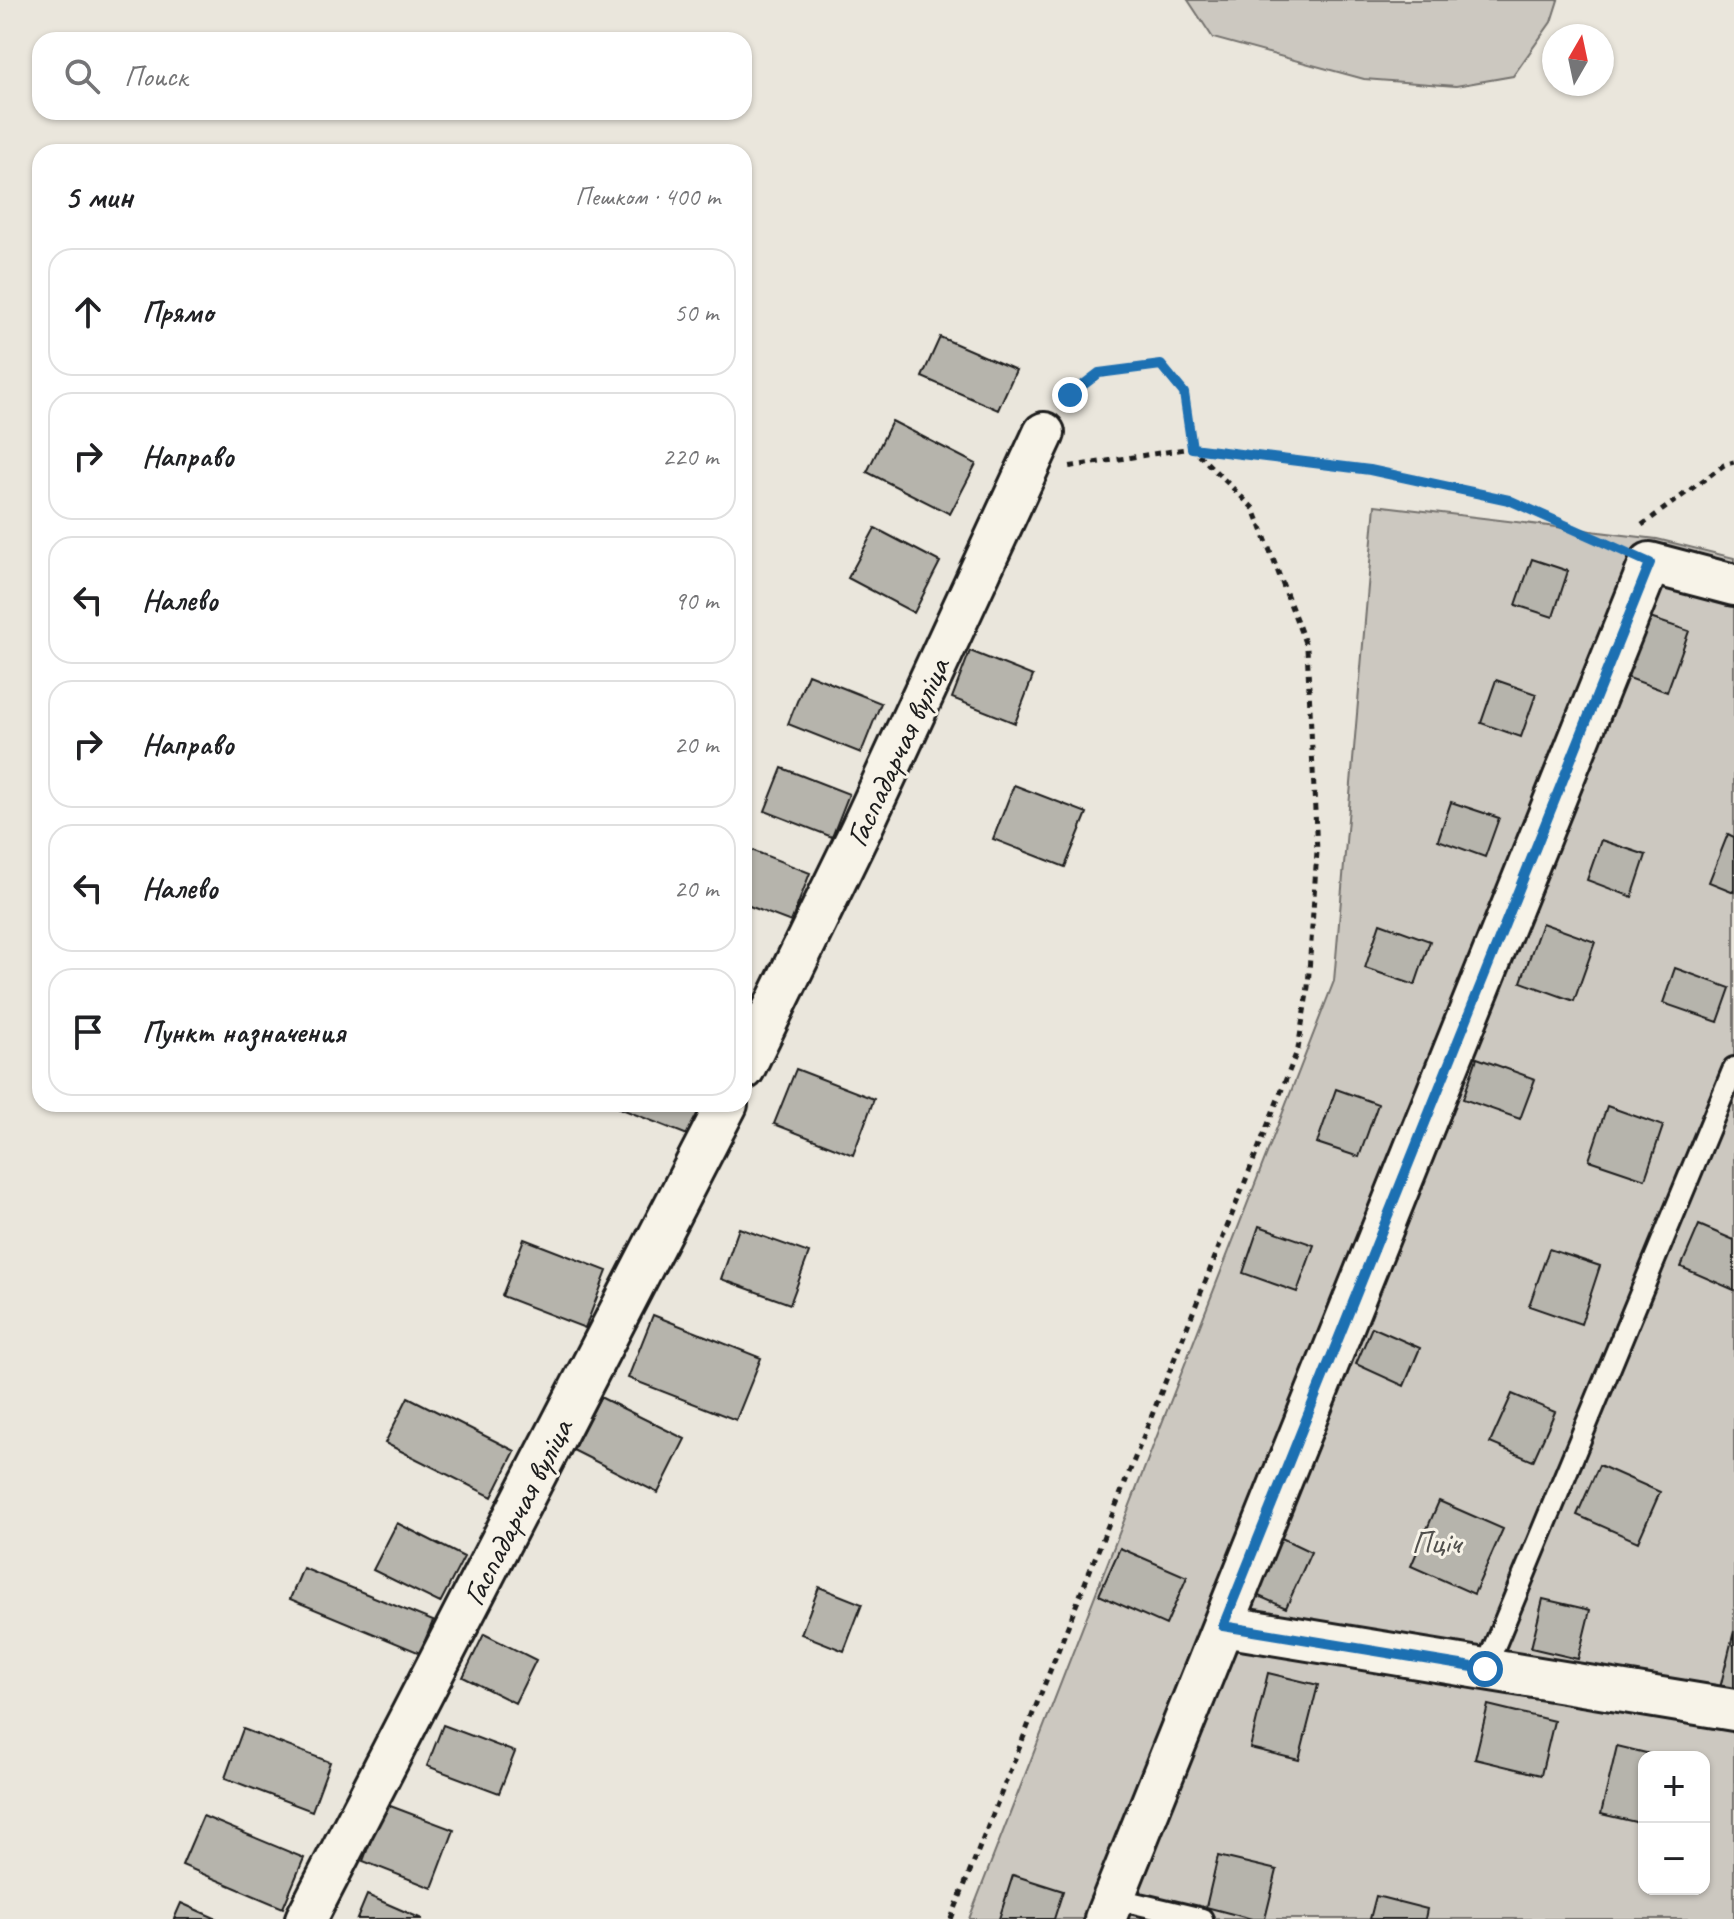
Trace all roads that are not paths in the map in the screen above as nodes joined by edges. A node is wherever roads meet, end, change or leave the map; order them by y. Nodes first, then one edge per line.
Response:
1 (1044, 433) road end
2 (1734, 585) edge
3 (752, 1053) edge
4 (1734, 1068) edge
5 (723, 1112) edge
6 (1223, 1626) junction
7 (1485, 1669) junction
8 (1734, 1710) edge
9 (1109, 1908) edge
10 (306, 1919) edge
11 (1202, 1919) edge

1 - 3 street, Гаспадарчая вуліца
2 - 6 street
4 - 7 lane
5 - 10 street, Гаспадарчая вуліца
6 - 7 street
6 - 9 street
7 - 8 street
9 - 11 lane

